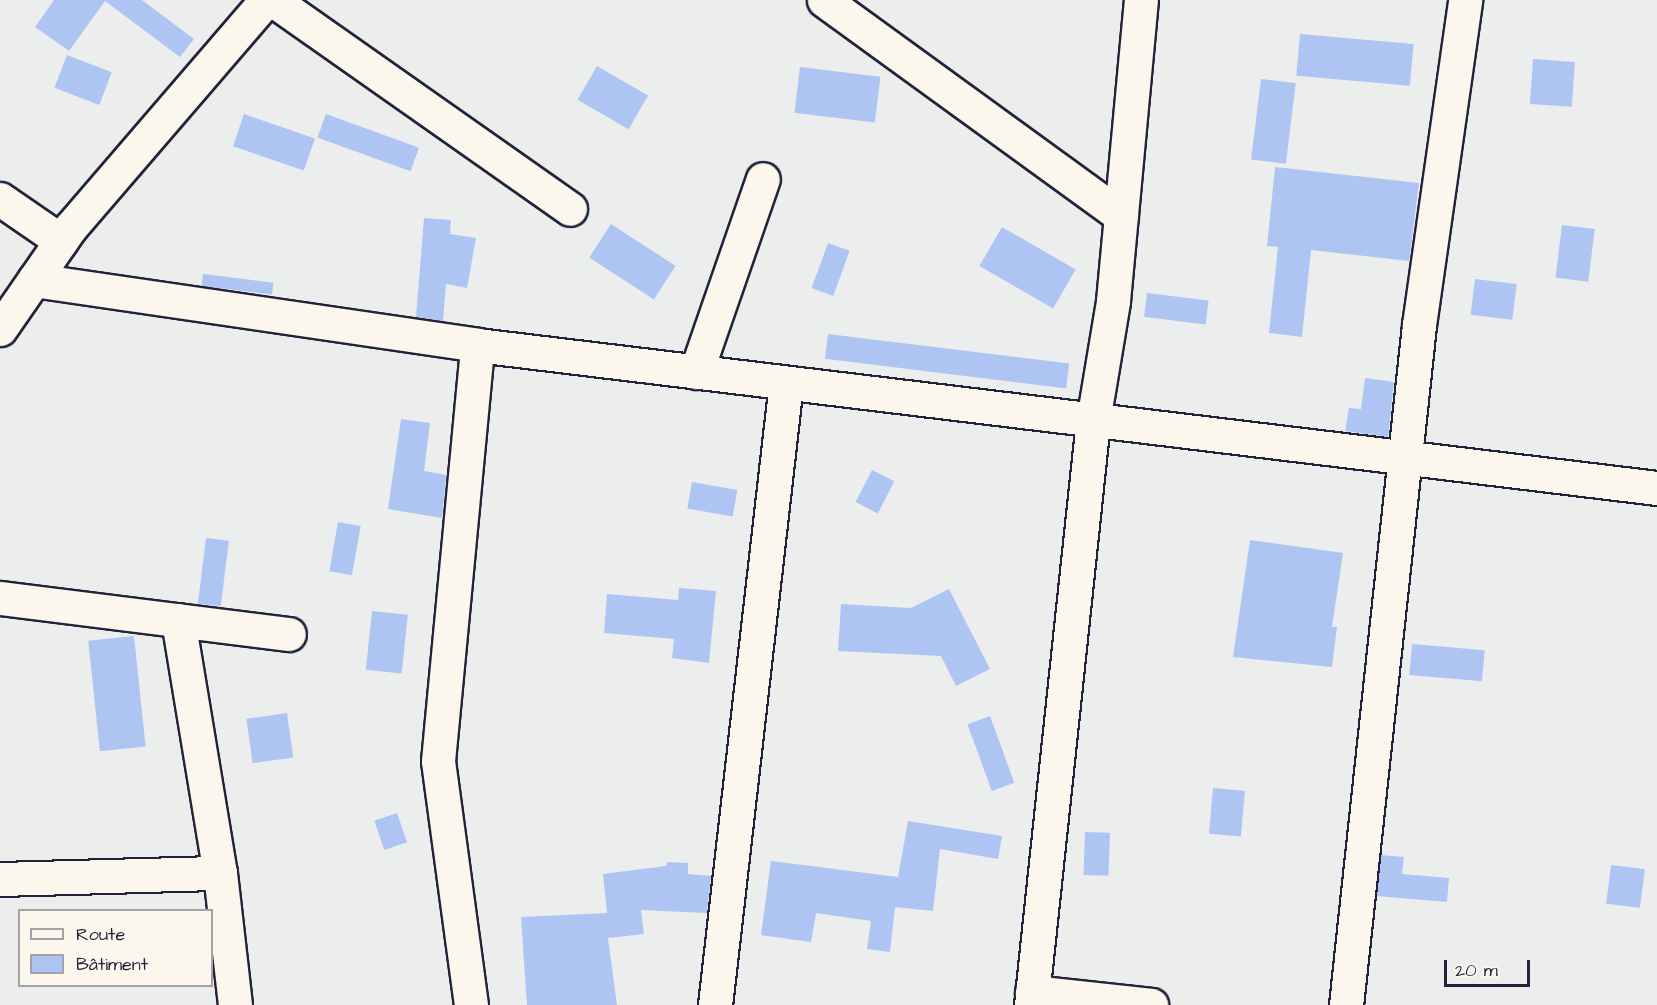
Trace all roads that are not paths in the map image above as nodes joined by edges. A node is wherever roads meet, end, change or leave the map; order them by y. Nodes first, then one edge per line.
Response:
1 (266, 0) edge
2 (273, 0) edge
3 (1141, 0) edge
4 (1465, 0) edge
5 (840, 5) edge
6 (763, 179) dead end
7 (0, 199) edge
8 (570, 209) dead end
9 (1121, 216) junction
10 (61, 242) junction
11 (34, 280) junction
12 (0, 329) edge
13 (477, 345) junction
14 (696, 372) junction
15 (786, 383) junction
16 (1093, 421) junction
17 (1406, 457) junction
18 (1657, 488) edge
19 (0, 598) edge
20 (178, 620) junction
21 (289, 634) dead end
22 (220, 873) junction
23 (0, 879) edge
24 (1031, 998) edge
25 (235, 1005) edge
26 (471, 1005) edge
27 (716, 1005) edge
28 (1151, 1005) edge
29 (1346, 1005) edge

1 - 10 street
2 - 8 street
3 - 9 street
4 - 17 street
5 - 9 street
6 - 14 street
7 - 10 street
9 - 16 street
10 - 11 street
11 - 12 street
11 - 13 street
13 - 14 street
13 - 26 street
14 - 15 street
15 - 16 street
15 - 27 street
16 - 17 street
16 - 24 street
17 - 18 street
17 - 29 street
19 - 20 street
20 - 21 street
20 - 22 street
22 - 23 street
22 - 25 street
24 - 28 street

